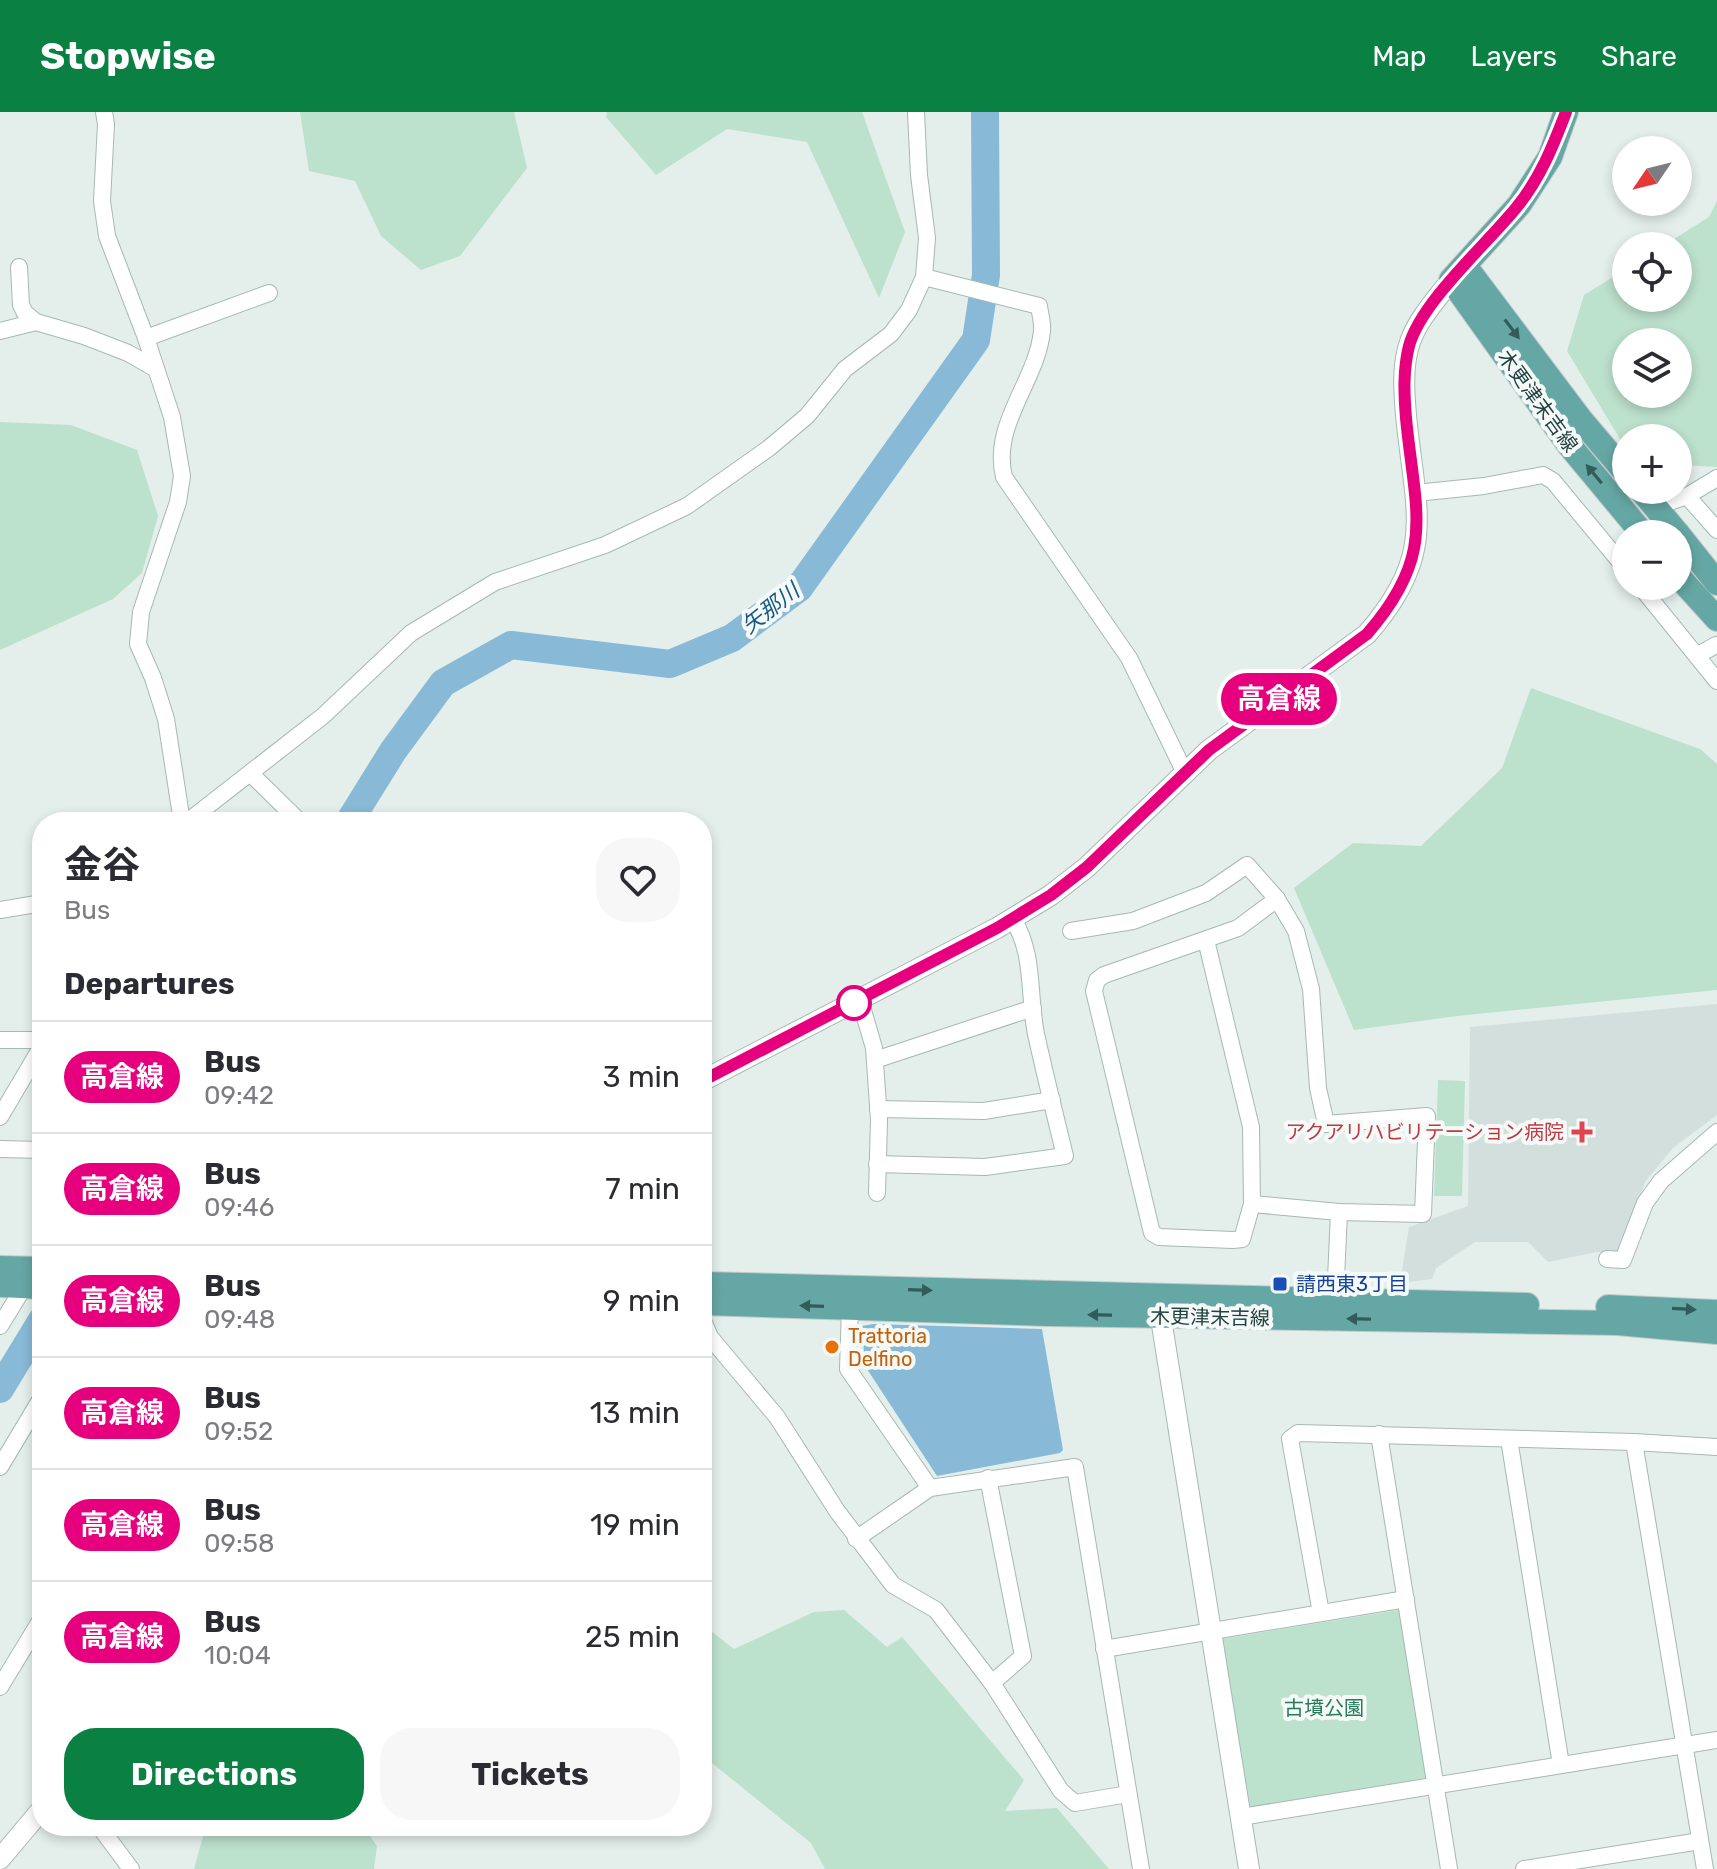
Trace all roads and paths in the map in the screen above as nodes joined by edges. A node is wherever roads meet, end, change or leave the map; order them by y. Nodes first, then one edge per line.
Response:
1 (104, 112) edge
2 (916, 112) edge
3 (1566, 112) edge
4 (19, 267) dead end
5 (1458, 273) junction
6 (924, 277) junction
7 (269, 293) dead end
8 (36, 322) junction
9 (0, 331) edge
10 (146, 338) junction
11 (156, 369) junction
12 (1612, 457) edge
13 (1717, 478) edge
14 (1416, 493) junction
15 (1692, 493) edge
16 (1692, 502) edge
17 (1652, 504) edge
18 (1631, 520) edge
19 (1666, 520) edge
20 (1717, 530) edge
21 (1612, 552) edge
22 (1692, 552) edge
23 (1717, 583) edge
24 (1692, 591) edge
25 (1652, 600) edge
26 (1717, 619) edge
27 (1716, 645) edge
28 (1698, 655) junction
29 (1717, 681) edge
30 (250, 773) junction
31 (1185, 773) junction
32 (182, 812) edge
33 (197, 812) edge
34 (290, 812) edge
35 (1277, 899) junction
36 (32, 905) edge
37 (0, 910) edge
38 (1013, 919) junction
39 (1071, 931) dead end
40 (1206, 940) junction
41 (860, 1000) junction
42 (1033, 1008) junction
43 (0, 1040) edge
44 (32, 1042) edge
45 (875, 1060) junction
46 (32, 1061) edge
47 (712, 1076) edge
48 (1052, 1100) junction
49 (878, 1109) junction
50 (0, 1117) edge
51 (1717, 1132) edge
52 (0, 1149) edge
53 (32, 1150) edge
54 (877, 1164) junction
55 (877, 1193) dead end
56 (1252, 1204) junction
57 (1339, 1212) junction
58 (1607, 1259) dead end
59 (0, 1268) edge
60 (31, 1276) edge
61 (712, 1284) edge
62 (1335, 1301) junction
63 (712, 1303) edge
64 (1159, 1306) junction
65 (850, 1307) junction
66 (1717, 1312) edge
67 (0, 1326) edge
68 (1717, 1332) edge
69 (712, 1339) edge
70 (32, 1414) edge
71 (1379, 1434) junction
72 (1509, 1439) junction
73 (1634, 1442) junction
74 (1717, 1447) edge
75 (0, 1467) edge
76 (988, 1478) junction
77 (930, 1488) junction
78 (856, 1539) junction
79 (1406, 1599) junction
80 (1321, 1613) junction
81 (1211, 1631) junction
82 (32, 1634) edge
83 (1104, 1649) junction
84 (992, 1683) junction
85 (0, 1687) edge
86 (1717, 1740) edge
87 (1684, 1745) junction
88 (1561, 1765) junction
89 (1436, 1785) junction
90 (1128, 1794) junction
91 (1241, 1817) junction
92 (32, 1821) edge
93 (106, 1836) edge
94 (1700, 1841) junction
95 (0, 1858) edge
96 (131, 1869) edge
97 (1141, 1869) edge
98 (1249, 1869) edge
99 (1449, 1869) edge
100 (1524, 1869) edge
101 (1705, 1869) edge

1 - 10 street
2 - 6 street
3 - 5 main road
4 - 8 street
5 -> 12 main road, 木更津末吉線
5 - 14 street
18 -> 5 main road, 木更津末吉線
6 - 30 street
6 - 31 street
7 - 10 street
8 - 9 street
8 - 11 street
10 - 11 street
11 - 32 street
13 - 15 street
14 - 21 street
14 - 31 street
16 - 20 street
17 - 19 main road
22 - 23 main road
24 - 26 main road
25 - 28 street
27 - 28 street
28 - 29 street
30 - 33 street
30 - 34 street
31 - 38 street
35 - 39 street
35 - 40 street
35 - 57 street
36 - 37 street
38 - 41 street
38 - 42 street
40 - 56 street
40 - 56 street
41 - 45 street
41 - 47 street
42 - 45 street
42 - 48 street
43 - 44 street
45 - 49 street
46 - 50 street
48 - 49 street
48 - 54 street
49 - 54 street
51 - 58 street
52 - 53 street
54 - 55 street
56 - 57 street
57 - 62 street
59 - 60 main road
60 - 67 street
61 -> 64 main road, 木更津末吉線
62 - 64 main road, 木更津末吉線
62 -> 66 main road, 木更津末吉線
65 -> 63 main road, 木更津末吉線
64 -> 65 main road, 木更津末吉線
68 -> 64 main road, 木更津末吉線
64 - 81 street
65 - 77 street
69 - 78 street
70 - 75 street
71 - 72 street
71 - 79 street
71 - 80 street
72 - 73 street
72 - 88 street
73 - 74 street
73 - 87 street
76 - 77 street
76 - 83 street
76 - 84 street
77 - 78 street
78 - 84 street
79 - 80 street
79 - 89 street
80 - 81 street
81 - 83 street
81 - 91 street
82 - 85 street
83 - 90 street
84 - 90 street
86 - 87 street
87 - 88 street
87 - 94 street
88 - 89 street
89 - 91 street
89 - 99 street
90 - 97 street
91 - 98 street
92 - 95 street
93 - 96 street
94 - 100 street
94 - 101 street

